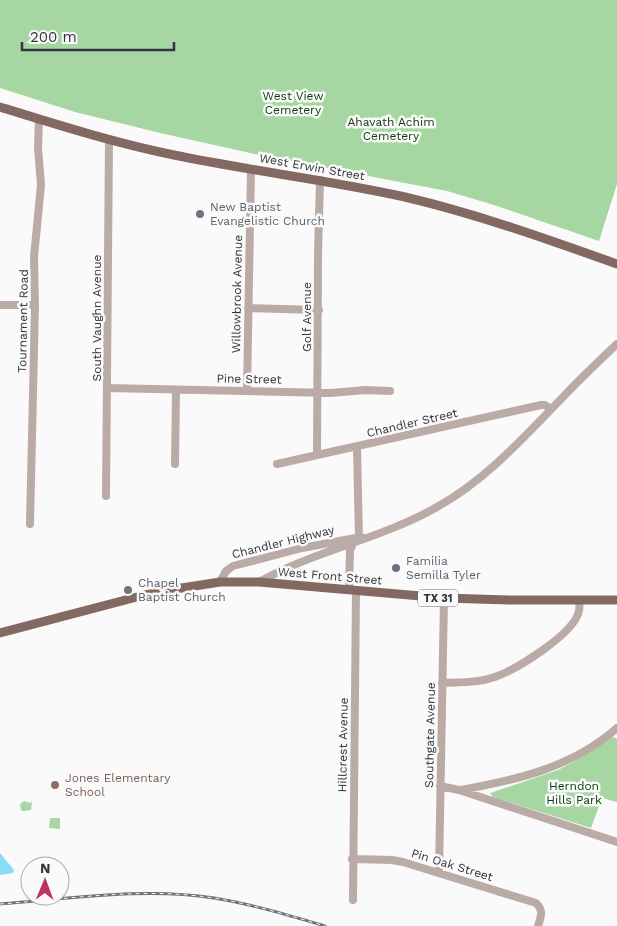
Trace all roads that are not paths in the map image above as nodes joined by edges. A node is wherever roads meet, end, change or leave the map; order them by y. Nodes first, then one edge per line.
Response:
1 (0, 107) edge
2 (39, 119) junction
3 (109, 140) junction
4 (251, 169) junction
5 (320, 180) junction
6 (617, 264) edge
7 (0, 306) edge
8 (35, 306) junction
9 (248, 308) junction
10 (319, 310) junction
11 (617, 344) edge
12 (108, 388) junction
13 (176, 390) junction
14 (248, 390) junction
15 (390, 391) dead end
16 (318, 392) junction
17 (551, 409) junction
18 (358, 447) junction
19 (317, 454) junction
20 (175, 464) dead end
21 (277, 464) dead end
22 (106, 496) dead end
23 (30, 524) dead end
24 (357, 541) junction
25 (220, 582) junction
26 (259, 582) junction
27 (353, 591) junction
28 (444, 598) junction
29 (580, 600) junction
30 (617, 600) edge
31 (0, 632) edge
32 (442, 682) junction
33 (617, 728) edge
34 (440, 786) junction
35 (459, 790) junction
36 (617, 842) edge
37 (352, 859) junction
38 (439, 872) junction
39 (352, 900) dead end
40 (538, 926) edge

1 - 2 main road, West Erwin Street
2 - 3 main road, West Erwin Street
2 - 8 street, Tournament Road
3 - 4 main road, West Erwin Street
3 - 12 street, South Vaughn Avenue
4 - 5 main road, West Erwin Street
4 - 9 street, Willowbrook Avenue
5 - 6 main road, West Erwin Street
5 - 10 street, Golf Avenue
7 - 8 street
8 - 23 street, Tournament Road
9 - 10 street
9 - 14 street, Willowbrook Avenue
10 - 16 street, Golf Avenue
11 - 17 street, Chandler Highway
12 - 13 street, Pine Street
12 - 22 street, South Vaughn Avenue
13 - 14 street, Pine Street
13 - 20 street
14 - 16 street, Pine Street
15 - 16 street, Pine Street
16 - 19 street, Golf Avenue
17 - 18 street, Chandler Street
17 - 24 street, Chandler Highway
18 - 19 street, Chandler Street
18 - 24 street, Hillcrest Avenue
19 - 21 street, Chandler Street
24 - 25 street, Chandler Highway
24 - 26 street, Chandler Highway
24 - 27 street, Hillcrest Avenue
25 - 26 main road, West Front Street / TX 31
25 - 31 main road, TX 31
26 - 27 main road, West Front Street / TX 31
27 - 28 main road, West Front Street / TX 31
27 - 37 street, Hillcrest Avenue
28 - 29 main road, West Front Street / TX 31
28 - 32 street, Southgate Avenue
29 - 30 main road, West Front Street / TX 31
29 - 32 street
32 - 34 street, Southgate Avenue
33 - 35 street
34 - 35 street
34 - 38 street, Southgate Avenue
35 - 36 street
37 - 38 street, Pin Oak Street
37 - 39 street, Hillcrest Avenue
38 - 40 street, Pin Oak Street

